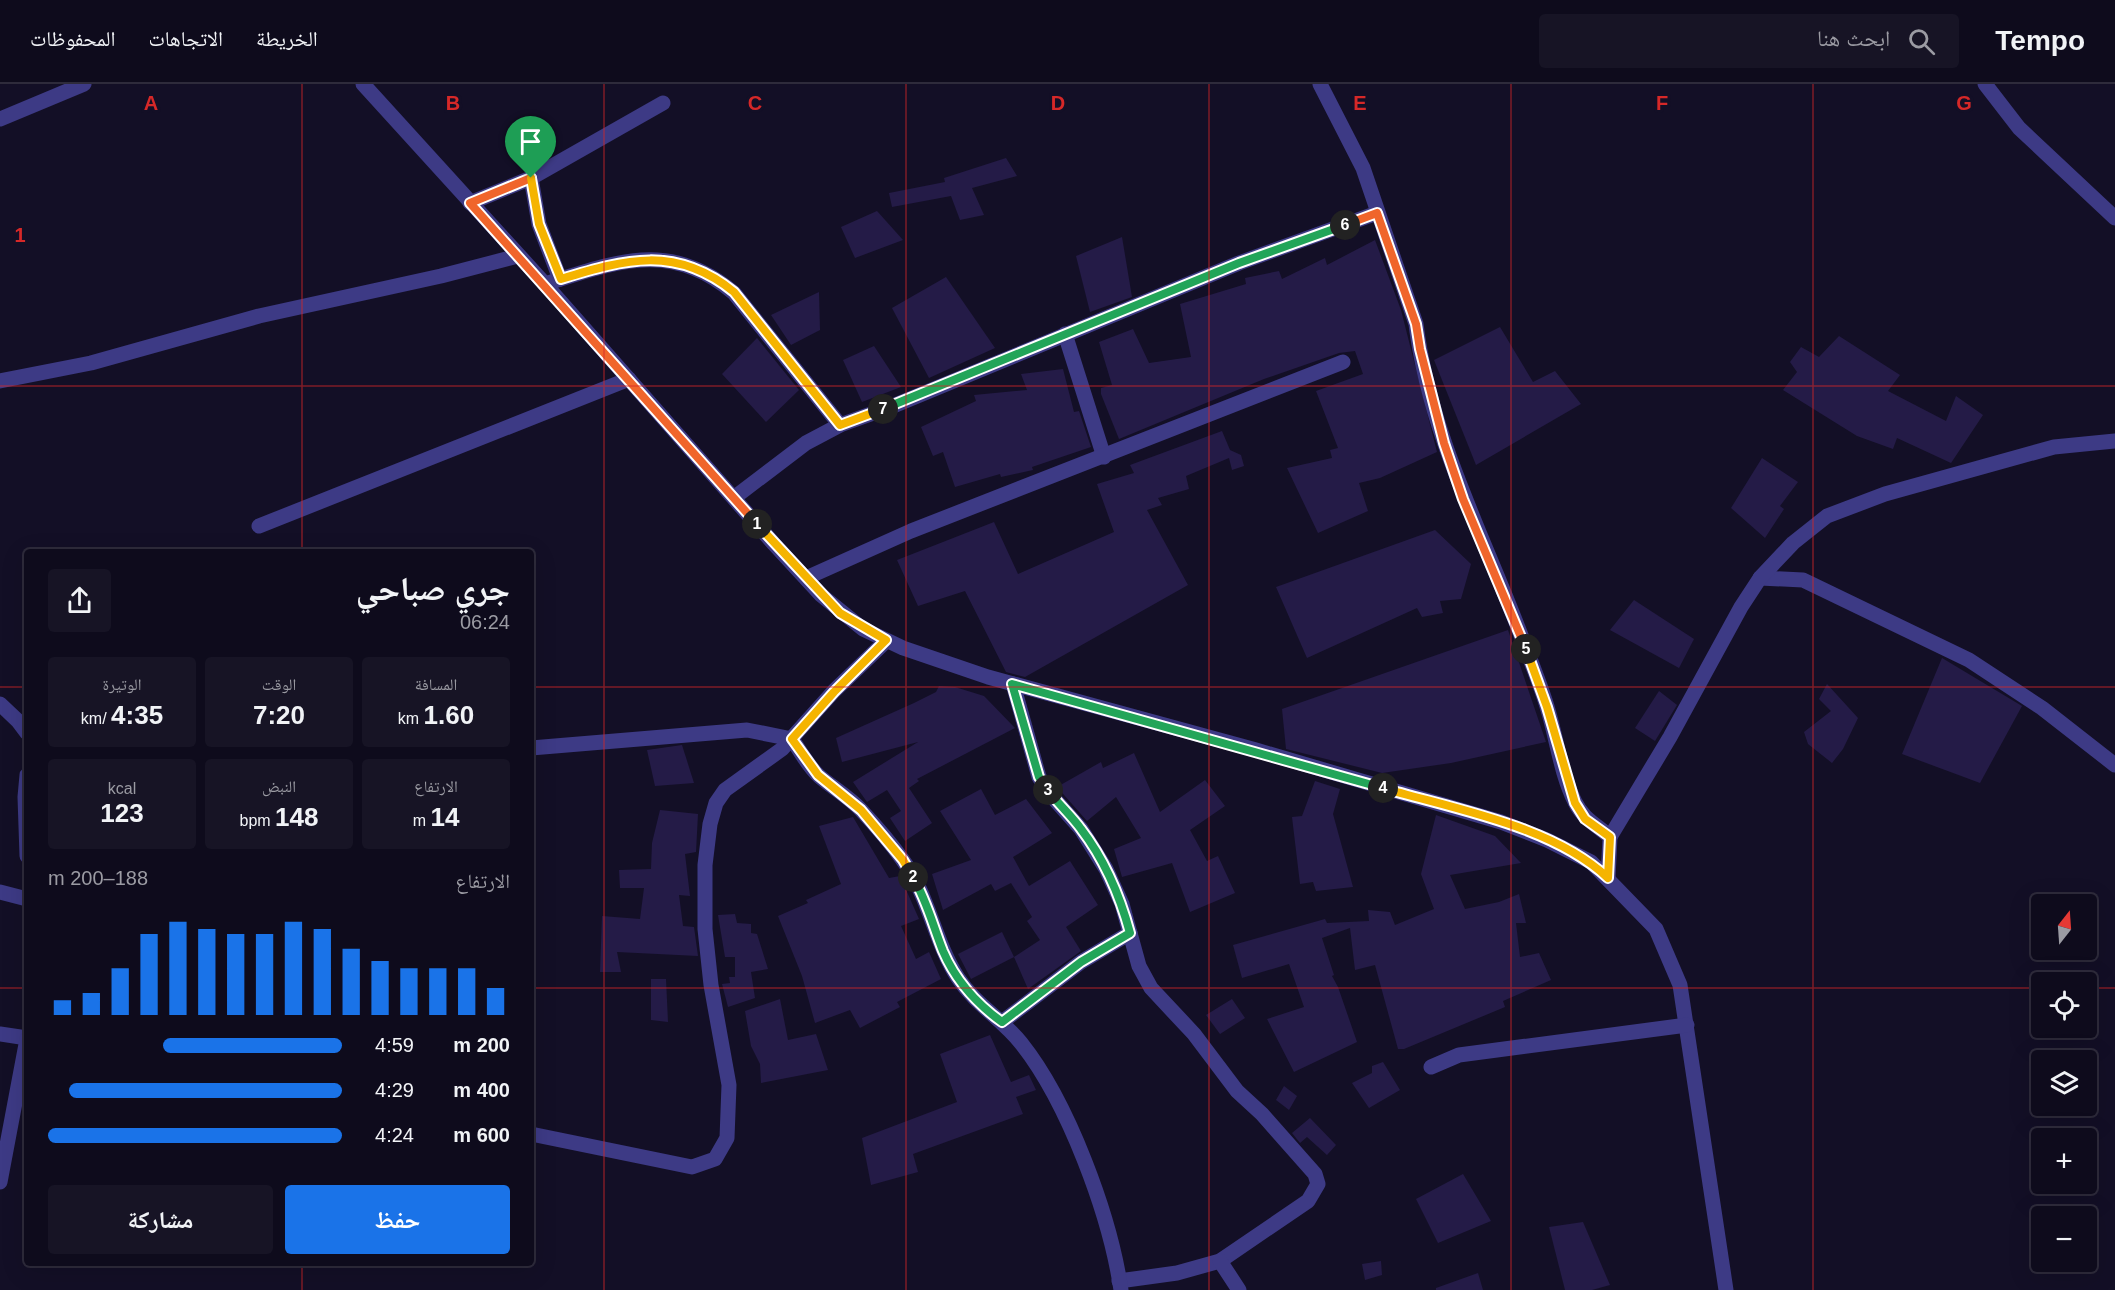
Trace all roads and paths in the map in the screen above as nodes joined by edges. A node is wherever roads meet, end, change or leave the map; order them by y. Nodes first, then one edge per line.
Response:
1 (84, 84) edge
2 (363, 84) edge
3 (1320, 84) edge
4 (1985, 84) edge
5 (663, 103) dead end
6 (0, 120) edge
7 (531, 178) junction
8 (470, 203) junction
9 (1377, 213) junction
10 (2115, 218) edge
11 (518, 256) junction
12 (561, 279) junction
13 (545, 284) junction
14 (1065, 334) junction
15 (1343, 362) dead end
16 (629, 379) junction
17 (0, 381) edge
18 (840, 425) junction
19 (2115, 441) edge
20 (1104, 457) junction
21 (735, 497) junction
22 (259, 526) dead end
23 (806, 578) junction
24 (1760, 578) junction
25 (886, 640) junction
26 (1012, 684) junction
27 (0, 704) edge
28 (24, 730) edge
29 (792, 739) junction
30 (534, 748) edge
31 (2115, 765) edge
32 (1610, 837) junction
33 (1608, 878) junction
34 (0, 892) edge
35 (24, 898) edge
36 (1130, 933) junction
37 (1002, 1022) junction
38 (1687, 1025) junction
39 (0, 1034) edge
40 (24, 1038) edge
41 (24, 1055) edge
42 (1431, 1067) dead end
43 (534, 1135) edge
44 (0, 1182) edge
45 (1220, 1261) junction
46 (1120, 1286) edge
47 (1239, 1290) edge
48 (1726, 1290) edge

1 - 6 street
2 - 8 street
3 - 9 street
4 - 10 street
5 - 7 street
7 - 8 street
7 - 12 street
8 - 11 street
9 - 14 street
9 - 32 street
11 - 13 street
11 - 17 street
12 - 13 street
12 - 18 street
13 - 16 street
14 - 18 street
14 - 20 street
15 - 20 street
16 - 21 street
16 - 22 street
18 - 21 street
19 - 24 street
20 - 23 street
21 - 23 street
23 - 25 street
24 - 31 street
24 - 32 street
25 - 26 street
25 - 29 street
26 - 33 street
26 - 36 street
27 - 28 street
29 - 30 street
29 - 37 street
29 - 43 street
32 - 33 street
33 - 38 street
34 - 35 street
36 - 37 street
36 - 45 street
37 - 46 street
38 - 42 street
38 - 48 street
39 - 40 street
41 - 44 street
45 - 46 street
45 - 47 street

